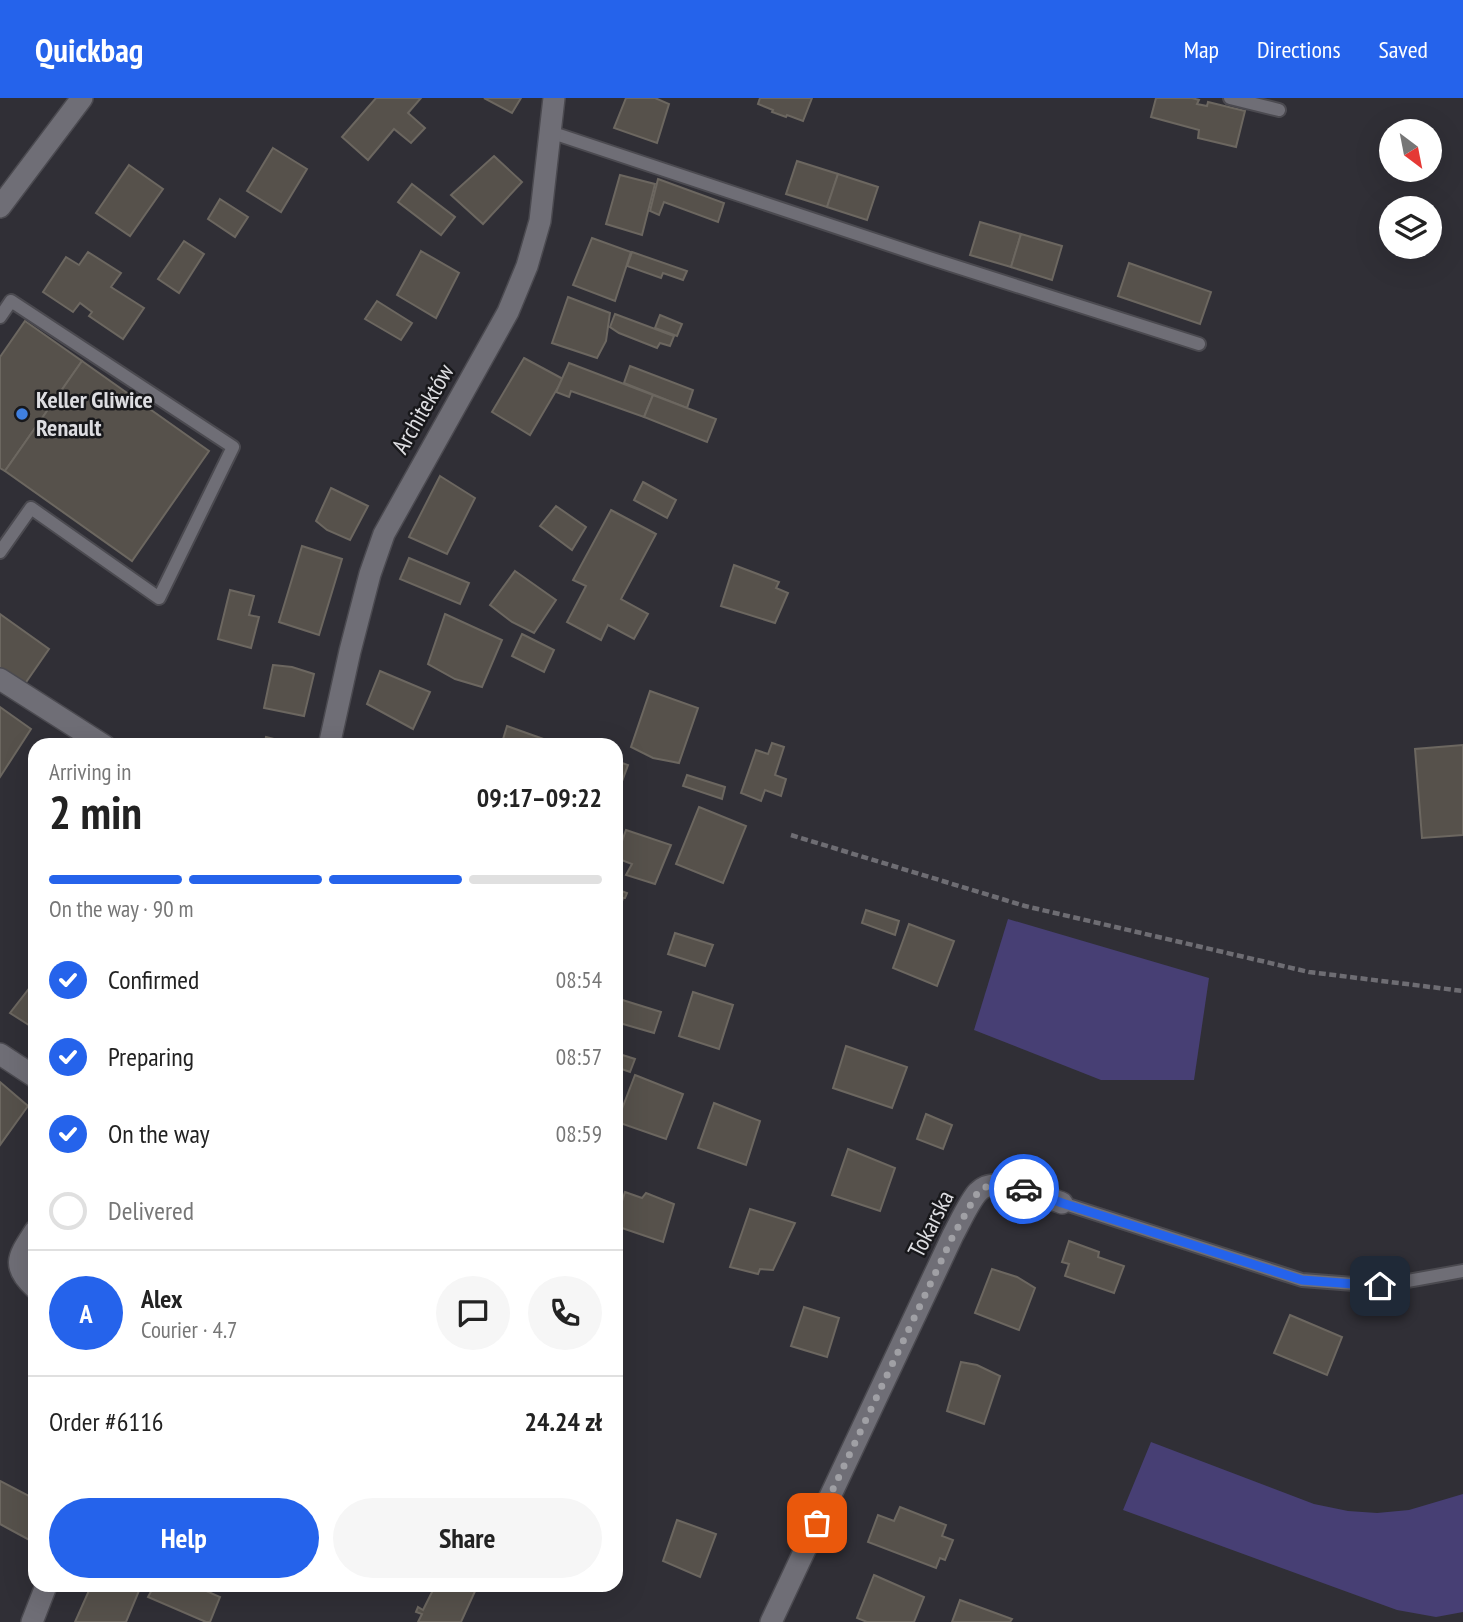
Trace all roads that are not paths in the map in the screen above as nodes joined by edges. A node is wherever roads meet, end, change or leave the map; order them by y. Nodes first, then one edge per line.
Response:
1 (82, 98) edge
2 (554, 98) edge
3 (1230, 98) edge
4 (1279, 110) dead end
5 (550, 132) junction
6 (0, 207) edge
7 (0, 317) edge
8 (1199, 344) dead end
9 (0, 552) edge
10 (0, 678) edge
11 (92, 738) edge
12 (332, 738) edge
13 (0, 1054) edge
14 (28, 1072) edge
15 (1062, 1203) joint
16 (28, 1243) edge
17 (1463, 1271) edge
18 (28, 1281) edge
19 (44, 1592) edge
20 (32, 1622) edge
21 (771, 1622) edge

1 - 6 street
2 - 5 street, Architektów
3 - 4 lane
5 - 8 lane
5 - 12 street, Architektów
7 - 9 lane
10 - 11 street
13 - 14 street
15 - 17 lane, Tokarska
15 - 21 street, Tokarska
16 - 18 street
19 - 20 street

